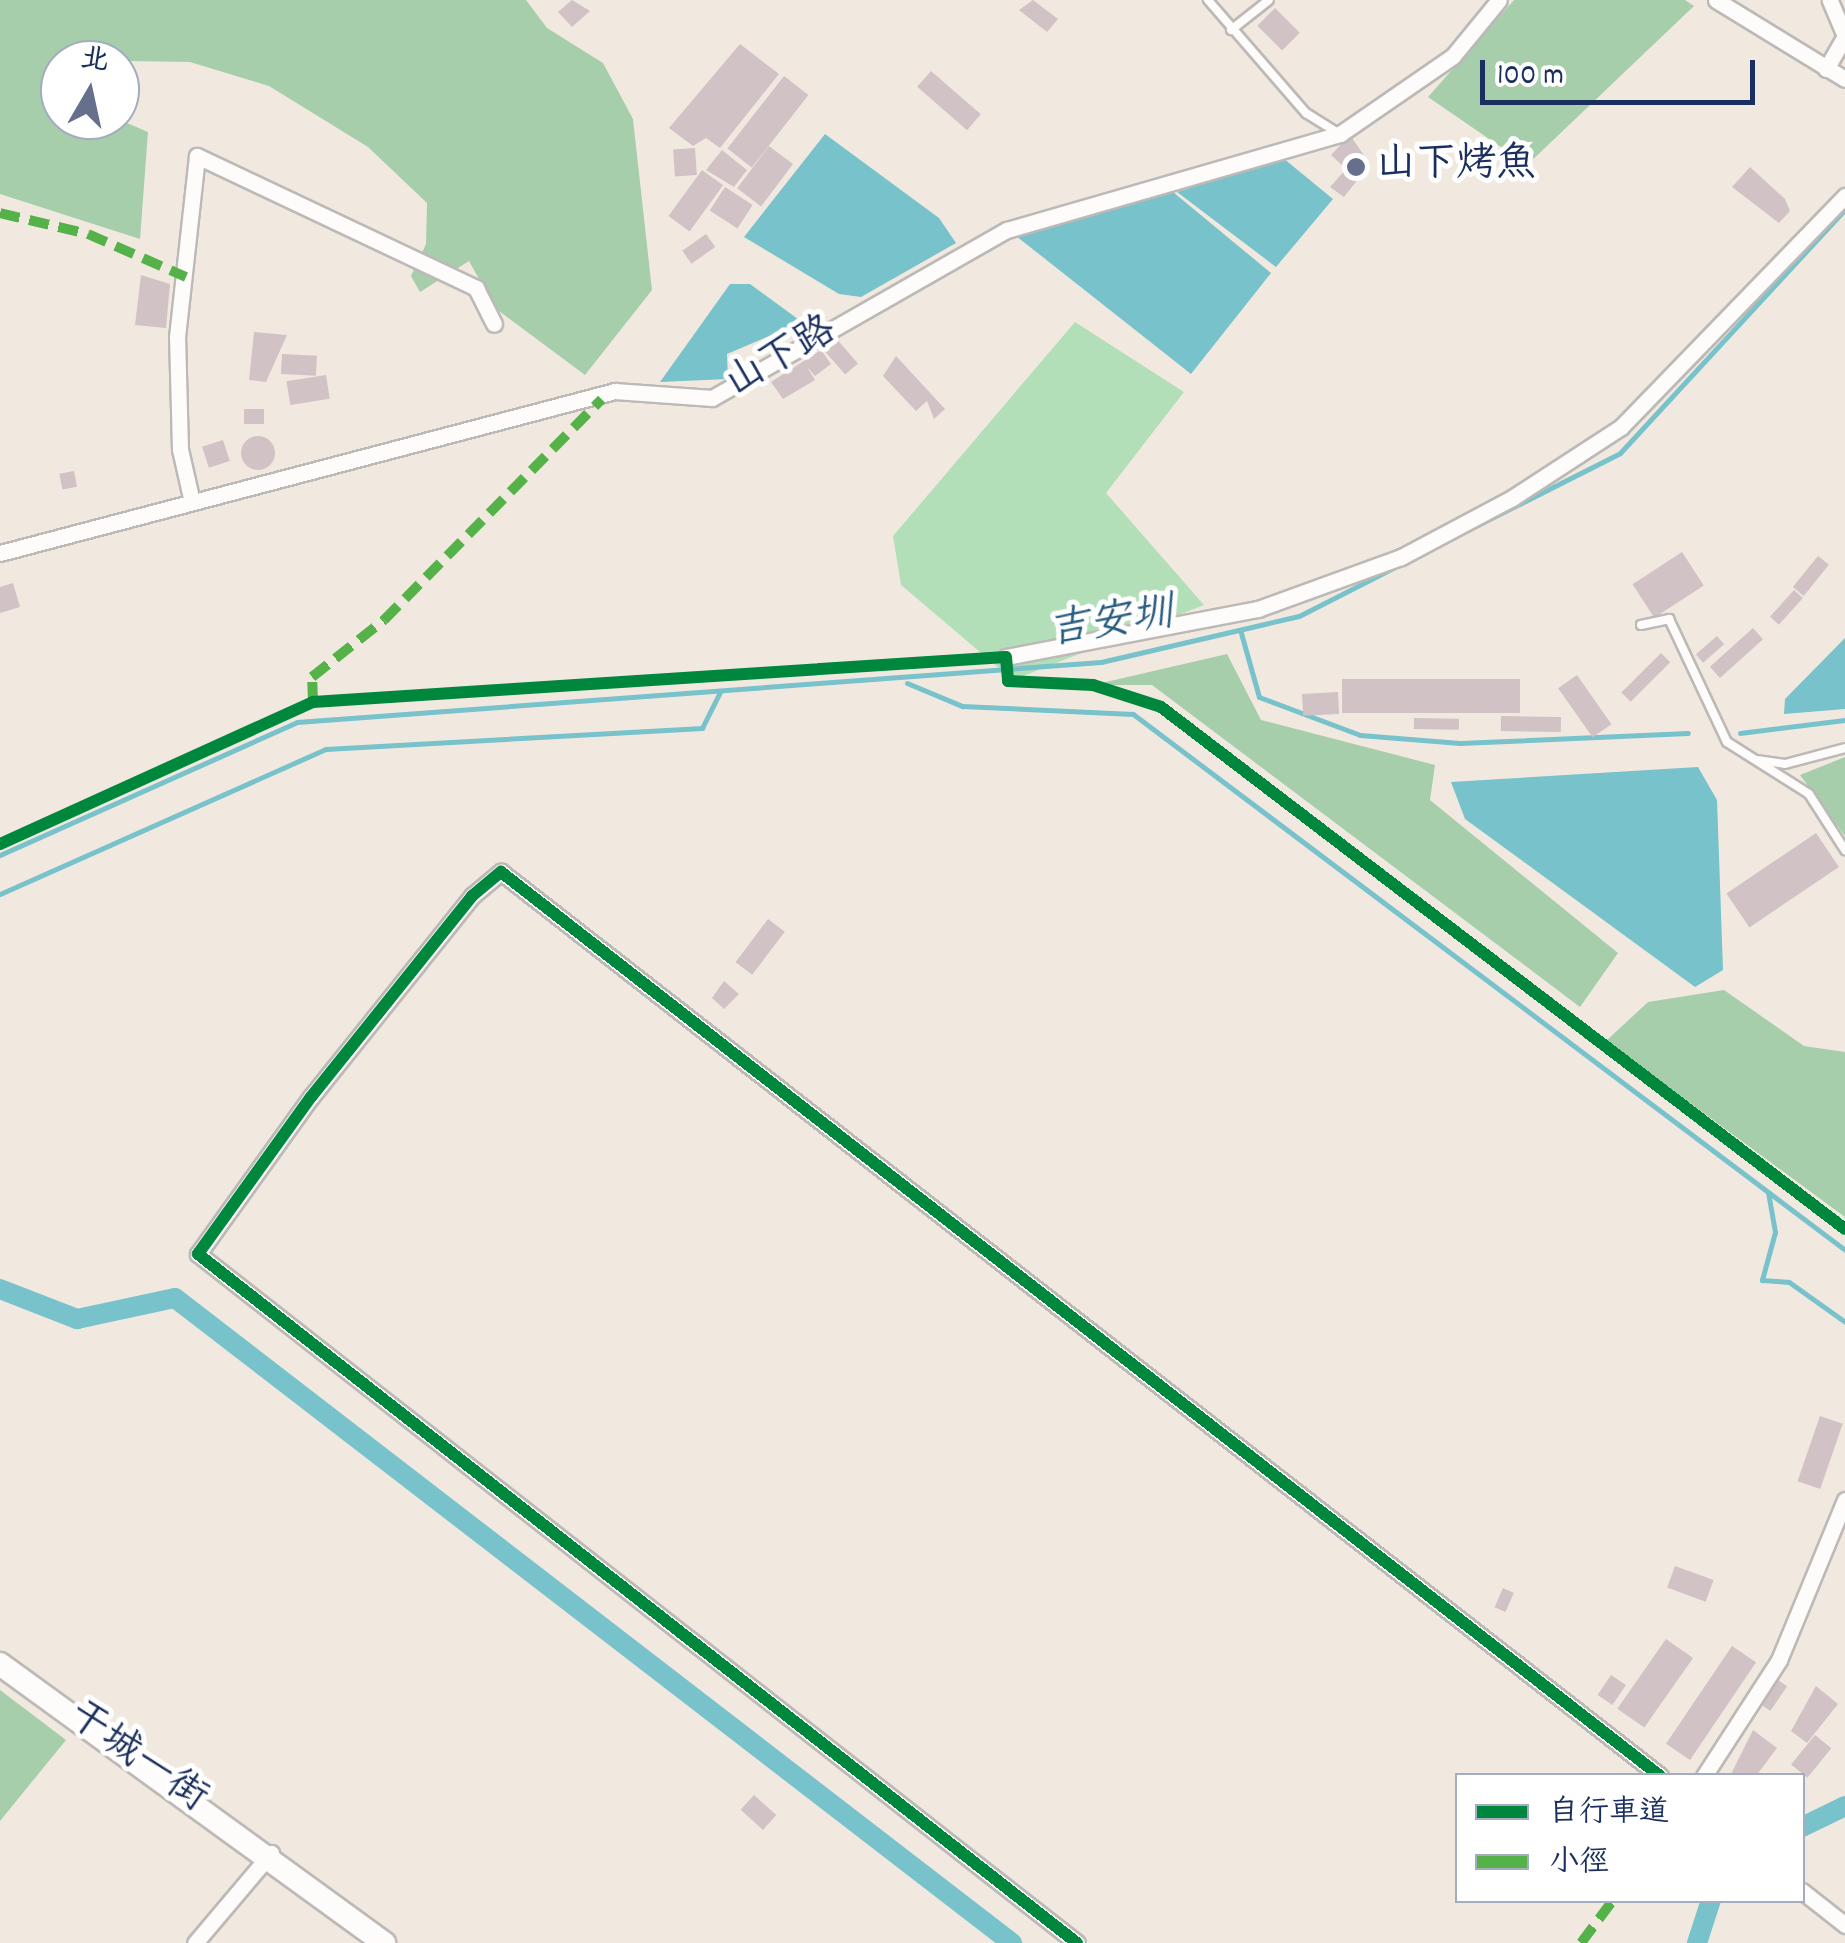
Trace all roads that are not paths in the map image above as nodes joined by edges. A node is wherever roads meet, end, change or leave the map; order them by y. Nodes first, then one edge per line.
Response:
1 (1208, 0) edge
2 (1269, 0) edge
3 (1499, 0) edge
4 (1716, 0) edge
5 (1830, 0) edge
6 (1231, 30) junction
7 (1826, 69) junction
8 (1845, 80) edge
9 (1340, 134) junction
10 (1845, 196) edge
11 (494, 324) dead end
12 (192, 502) junction
13 (0, 553) edge
14 (1641, 625) dead end
15 (1006, 657) dead end
16 (1845, 748) edge
17 (1740, 752) junction
18 (1845, 850) edge
19 (1845, 1500) edge
20 (0, 1664) edge
21 (1656, 1773) edge
22 (1706, 1773) edge
23 (272, 1853) junction
24 (1805, 1893) edge
25 (1845, 1925) edge
26 (195, 1943) edge
27 (384, 1943) edge
28 (1077, 1943) edge

1 - 6 lane
2 - 6 lane
3 - 9 street, 山下路
4 - 7 street
5 - 7 street
6 - 9 lane
7 - 8 street
9 - 12 street, 山下路
10 - 15 street
11 - 12 street
12 - 13 street, 山下路
14 - 17 lane
16 - 17 lane
17 - 18 lane
19 - 22 street
20 - 23 street, 干城一街
21 - 28 street
23 - 26 street
23 - 27 street, 干城一街
24 - 25 street

